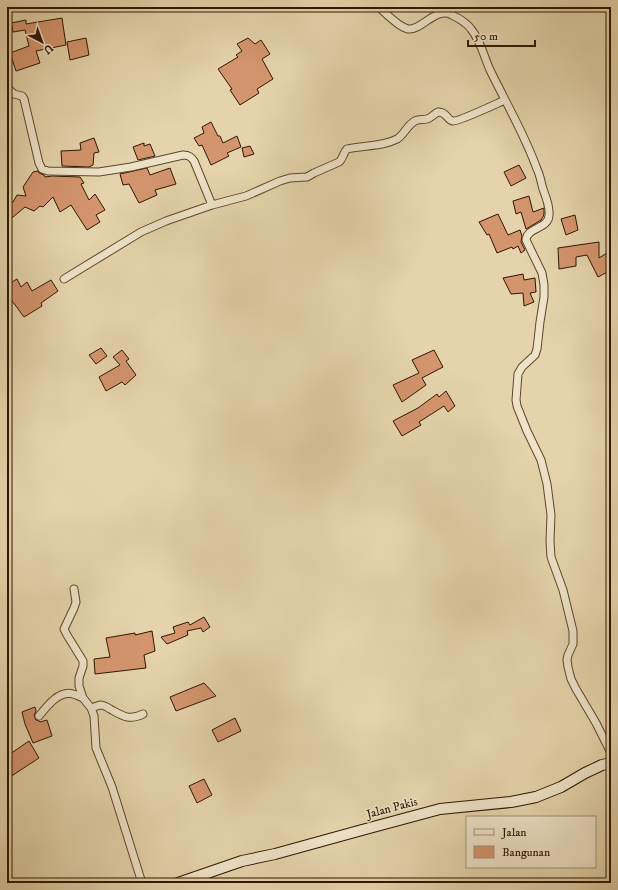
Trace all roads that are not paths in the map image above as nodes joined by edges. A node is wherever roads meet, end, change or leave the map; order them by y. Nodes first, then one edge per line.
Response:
1 (379, 7) edge
2 (7, 88) edge
3 (506, 100) junction
4 (212, 206) junction
5 (64, 279) dead end
6 (74, 589) dead end
7 (83, 698) junction
8 (91, 708) junction
9 (143, 714) dead end
10 (39, 716) dead end
11 (611, 753) edge
12 (611, 763) edge
13 (142, 883) edge
14 (178, 883) edge

1 - 3 street
2 - 4 street
3 - 4 street
3 - 11 street
4 - 5 street
6 - 7 street
7 - 8 street
7 - 10 street
8 - 9 street
8 - 13 street
12 - 14 street, Jalan Pakis

